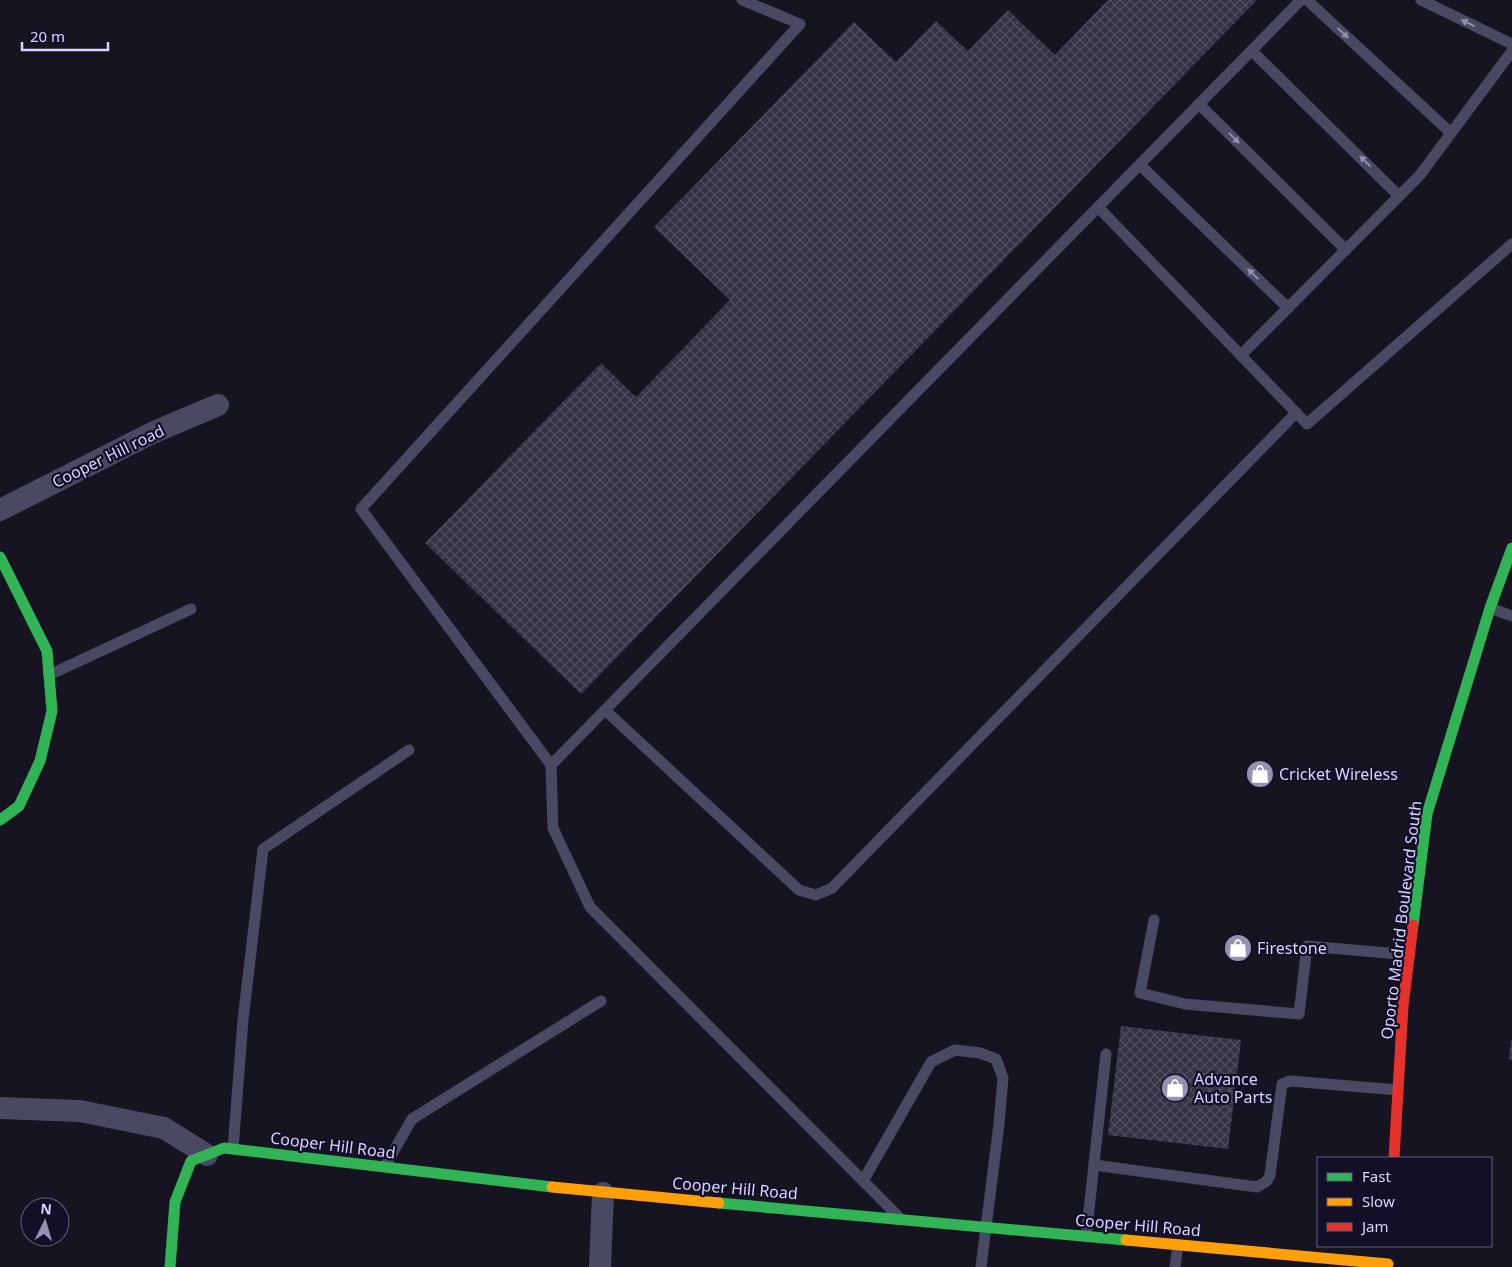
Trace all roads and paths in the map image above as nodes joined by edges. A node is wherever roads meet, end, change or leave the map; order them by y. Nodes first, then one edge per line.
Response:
1 (742, 0) edge
2 (1301, 0) edge
3 (1307, 0) edge
4 (1421, 0) edge
5 (1512, 44) edge
6 (1252, 50) junction
7 (1512, 51) edge
8 (1199, 104) junction
9 (1451, 133) junction
10 (1140, 165) junction
11 (1399, 196) junction
12 (1098, 207) junction
13 (1512, 244) edge
14 (1346, 250) junction
15 (1288, 308) junction
16 (1241, 356) junction
17 (218, 405) dead end
18 (1296, 413) junction
19 (0, 510) edge
20 (1512, 548) edge
21 (0, 557) edge
22 (1490, 608) junction
23 (190, 609) dead end
24 (1512, 616) edge
25 (49, 676) junction
26 (605, 710) junction
27 (409, 750) dead end
28 (550, 765) junction
29 (0, 820) edge
30 (1154, 920) dead end
31 (1410, 955) junction
32 (601, 1002) dead end
33 (1106, 1054) dead end
34 (1398, 1090) junction
35 (0, 1108) edge
36 (233, 1149) junction
37 (207, 1155) junction
38 (1394, 1157) edge
39 (1094, 1165) junction
40 (384, 1168) junction
41 (863, 1181) junction
42 (604, 1192) junction
43 (902, 1220) junction
44 (985, 1227) junction
45 (1086, 1237) junction
46 (1178, 1245) junction
47 (1388, 1262) edge
48 (170, 1267) edge
49 (600, 1267) edge
50 (981, 1267) edge
51 (1175, 1267) edge

1 - 28 lane
2 - 6 lane
3 -> 9 lane
5 -> 4 lane
6 - 8 lane
11 -> 6 lane
7 - 9 lane
8 - 10 lane
8 -> 14 lane
9 - 11 lane
10 - 12 lane
15 -> 10 lane
11 - 14 lane
12 - 16 lane
12 - 26 lane
13 - 18 lane
14 - 15 lane
15 - 16 lane
16 - 18 lane
17 - 19 street, Cooper Hill road
18 - 26 lane
20 - 22 street, Oporto Madrid Boulevard South
21 - 25 street
22 - 24 lane
22 - 31 street, Oporto Madrid Boulevard South
23 - 25 lane
25 - 29 street
26 - 28 lane
27 - 36 lane
28 - 41 lane
30 - 31 lane
31 - 34 street, Oporto Madrid Boulevard South
32 - 40 lane
33 - 39 lane
34 - 38 street, Oporto Madrid Boulevard South
34 - 39 lane
35 - 37 street
36 - 37 street, Cooper Hill Road
36 - 40 street, Cooper Hill Road
37 - 48 street, Cooper Hill Road
39 - 45 lane
40 - 42 street, Cooper Hill Road
41 - 43 lane
41 - 44 lane
42 - 43 street, Cooper Hill Road
42 - 49 street
43 - 44 street, Cooper Hill Road
44 - 45 street, Cooper Hill Road
44 - 50 lane
45 - 46 street, Cooper Hill Road
46 - 47 street, Cooper Hill Road
46 - 51 lane

